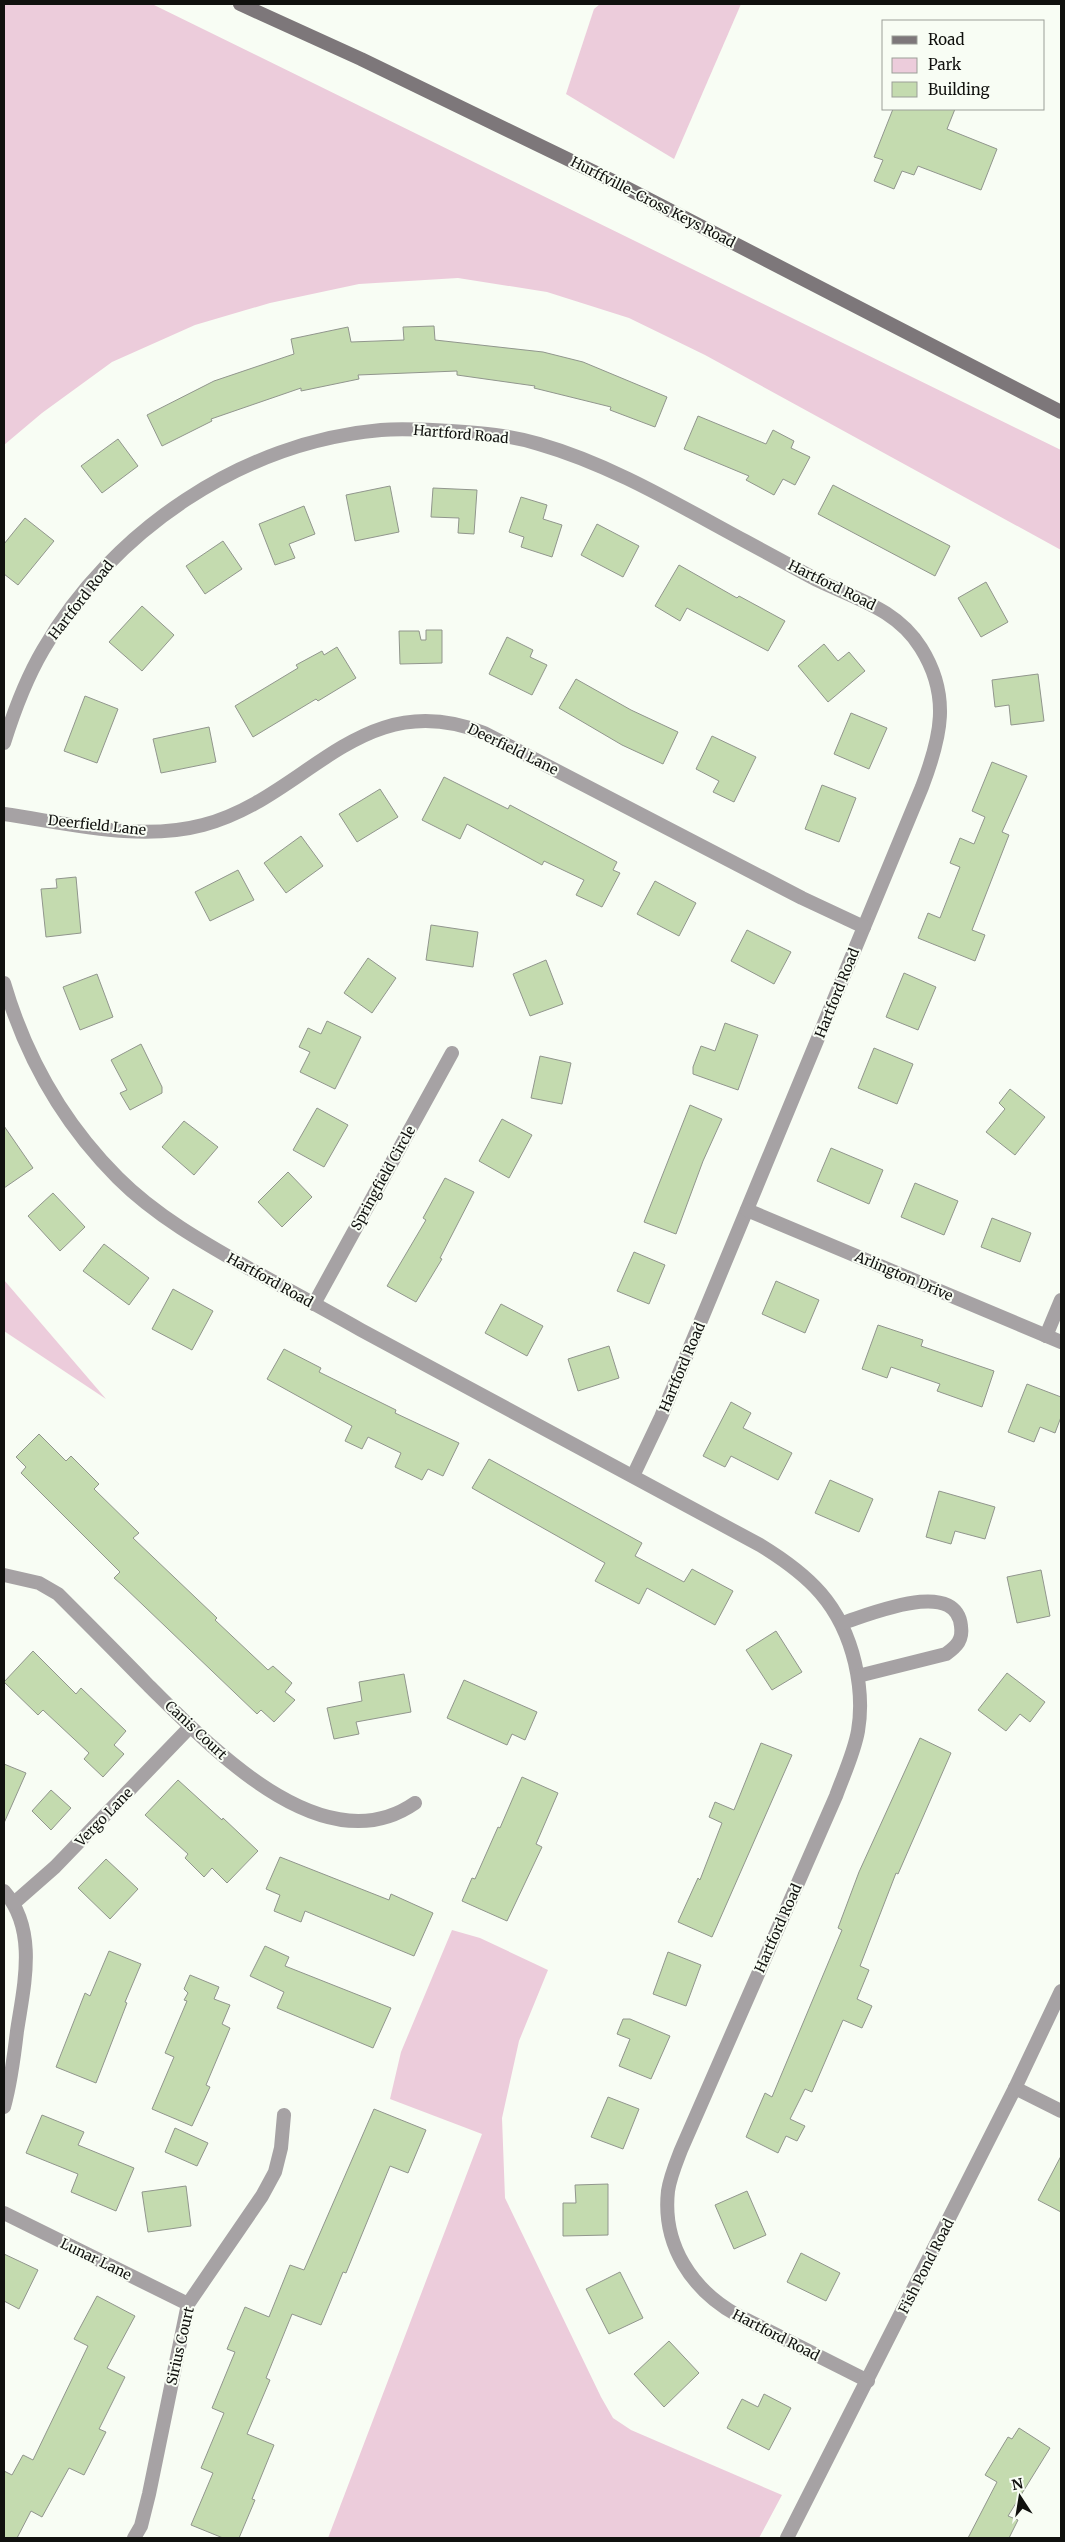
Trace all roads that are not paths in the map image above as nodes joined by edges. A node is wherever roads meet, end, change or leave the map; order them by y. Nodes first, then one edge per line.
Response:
1 (240, 4) edge
2 (1061, 412) edge
3 (4, 743) edge
4 (4, 814) edge
5 (864, 927) junction
6 (4, 983) edge
7 (452, 1053) dead end
8 (747, 1210) junction
9 (1061, 1300) edge
10 (314, 1304) junction
11 (1046, 1336) junction
12 (1061, 1342) edge
13 (633, 1476) junction
14 (4, 1575) edge
15 (842, 1623) junction
16 (858, 1676) junction
17 (190, 1727) junction
18 (415, 1803) dead end
19 (4, 1892) edge
20 (14, 1903) junction
21 (1061, 1991) edge
22 (1015, 2088) junction
23 (4, 2107) edge
24 (1061, 2111) edge
25 (284, 2115) dead end
26 (4, 2213) edge
27 (188, 2304) junction
28 (868, 2381) junction
29 (134, 2538) edge
30 (788, 2538) edge

1 - 2 main road, Hurffville-Cross Keys Road
3 - 5 street, Hartford Road
4 - 5 street, Deerfield Lane
5 - 8 street, Hartford Road
6 - 10 street, Hartford Road
7 - 10 street, Springfield Circle
8 - 11 street, Arlington Drive
8 - 13 street, Hartford Road
9 - 11 street
10 - 13 street, Hartford Road
11 - 12 street, Arlington Drive
13 - 15 street, Hartford Road
14 - 17 street, Canis Court
15 - 16 street, Hartford Road
15 - 16 street
16 - 28 street, Hartford Road
17 - 18 street, Canis Court
17 - 20 street, Vergo Lane
19 - 20 street
20 - 23 street
21 - 22 street, Fish Pond Road
22 - 24 street
22 - 28 street, Fish Pond Road
25 - 27 street, Sirius Court
26 - 27 street, Lunar Lane
27 - 29 street, Sirius Court
28 - 30 street, Fish Pond Road

